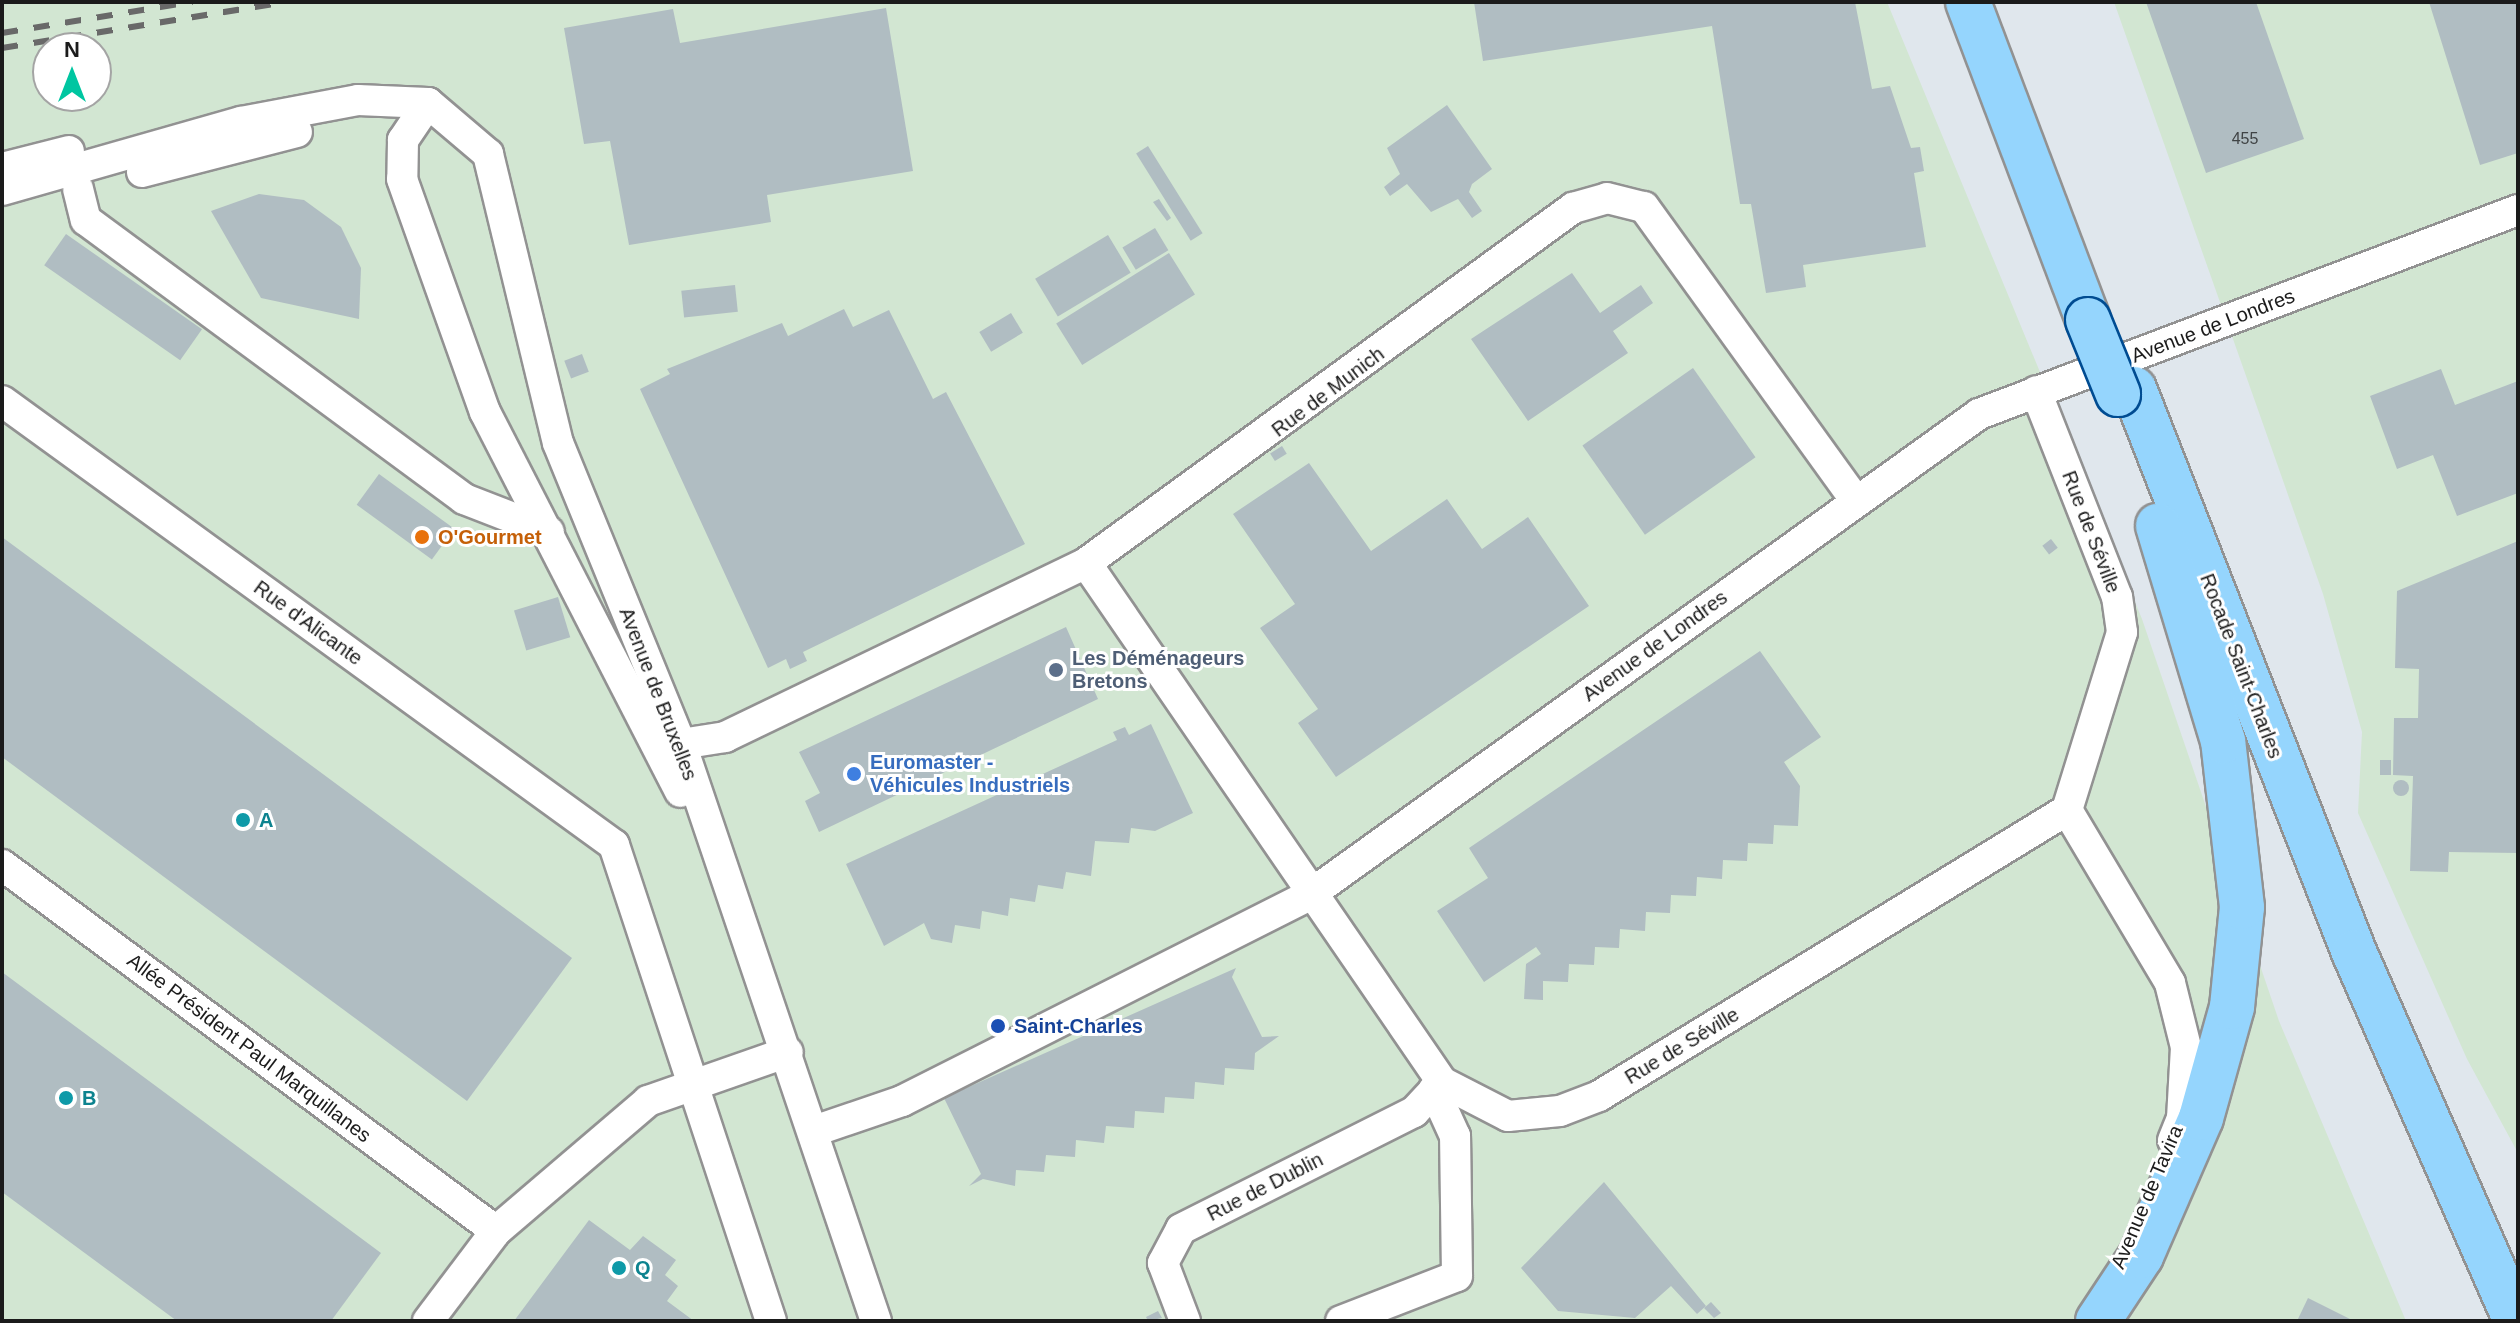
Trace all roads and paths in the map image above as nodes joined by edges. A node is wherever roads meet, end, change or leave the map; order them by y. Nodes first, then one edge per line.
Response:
1 (1968, 2) edge
2 (1987, 2) edge
3 (428, 103) junction
4 (2, 168) edge
5 (78, 189) junction
6 (2, 190) edge
7 (2, 210) edge
8 (2518, 210) edge
9 (2098, 318) junction
10 (2036, 391) junction
11 (2126, 391) junction
12 (2, 401) edge
13 (2139, 458) junction
14 (1856, 501) junction
15 (549, 532) junction
16 (1086, 563) junction
17 (681, 744) junction
18 (2067, 810) junction
19 (2, 865) edge
20 (717, 865) junction
21 (1308, 896) junction
22 (788, 1052) junction
23 (695, 1080) junction
24 (1438, 1086) junction
25 (814, 1131) junction
26 (496, 1231) junction
27 (428, 1321) edge
28 (771, 1321) edge
29 (876, 1321) edge
30 (1185, 1321) edge
31 (1341, 1321) edge
32 (2090, 1321) edge
33 (2098, 1321) edge
34 (2485, 1321) edge
35 (2516, 1321) edge

1 - 9 main road, Rocade Saint-Charles
2 - 9 main road, Rocade Saint-Charles
3 - 4 street
3 - 5 street
3 - 6 street
3 - 15 street
3 - 17 street, Avenue de Bruxelles
5 - 7 street
5 - 15 street
8 - 10 street, Avenue de Londres
9 - 11 main road, Rocade Saint-Charles
10 - 14 street, Avenue de Londres
10 - 18 street, Rue de Séville
11 - 13 main road, Rocade Saint-Charles
11 - 35 main road, Rocade Saint-Charles
12 - 23 street, Rue d'Alicante
13 - 33 main road
13 - 34 main road, Rocade Saint-Charles
14 - 16 street, Rue de Munich
14 - 21 street, Avenue de Londres
15 - 20 street
16 - 17 street, Rue de Munich
16 - 21 street, Rue de Séville
17 - 20 street, Avenue de Bruxelles
18 - 24 street, Rue de Séville
18 - 32 street, Avenue de Tavira
19 - 26 street, Allée Président Paul Marquillanes
20 - 22 street, Avenue de Bruxelles
21 - 24 street, Rue de Séville
21 - 25 street, Avenue de Londres
22 - 23 street
22 - 25 street, Avenue de Bruxelles
23 - 26 street
23 - 28 street
24 - 30 street, Rue de Dublin
24 - 31 street
25 - 29 street, Avenue de Bruxelles
26 - 27 street

